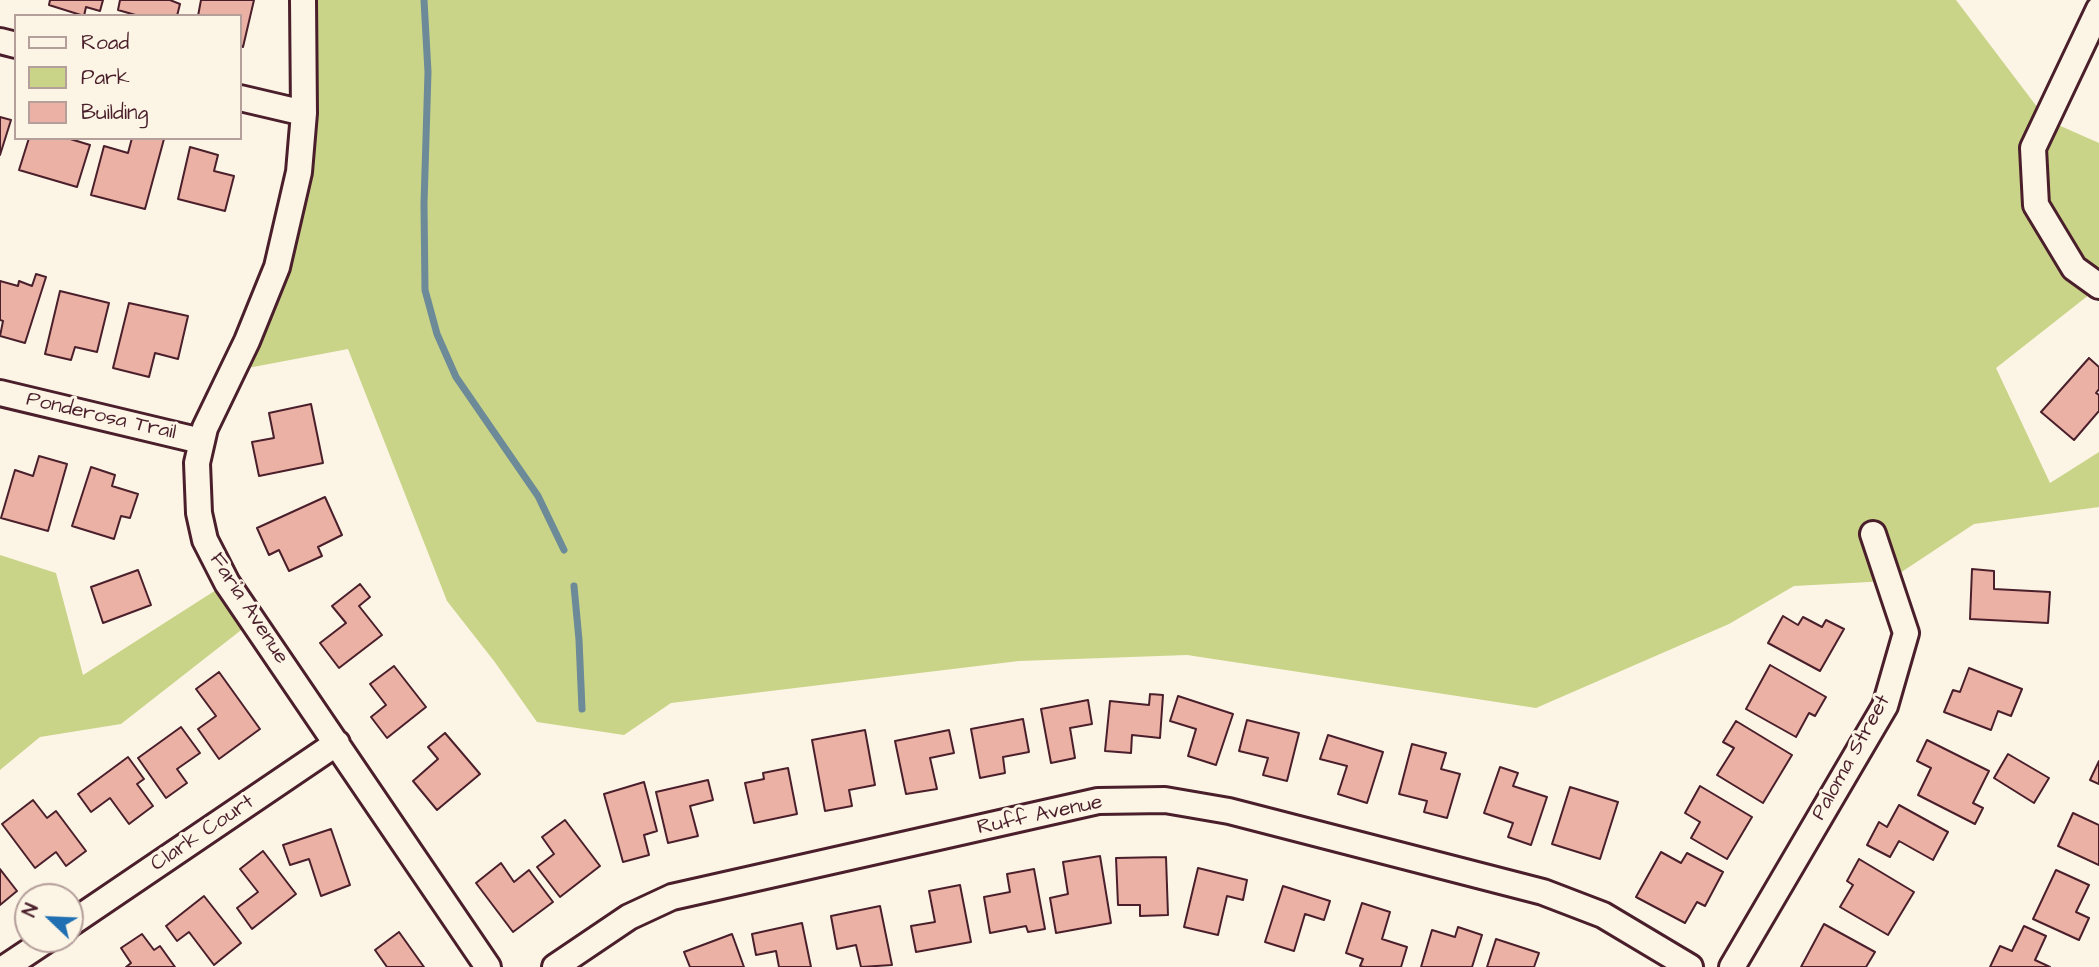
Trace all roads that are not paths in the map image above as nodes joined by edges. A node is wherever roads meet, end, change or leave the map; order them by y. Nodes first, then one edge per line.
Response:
1 (303, 0) edge
2 (2099, 9) edge
3 (242, 98) edge
4 (304, 113) junction
5 (2099, 286) edge
6 (0, 393) edge
7 (201, 441) junction
8 (1873, 534) dead end
9 (337, 743) junction
10 (84, 915) edge
11 (27, 953) edge
12 (6, 967) edge
13 (488, 967) edge
14 (555, 967) edge
15 (1690, 967) edge
16 (1732, 967) edge

1 - 4 street, Faria Avenue
2 - 5 street
3 - 4 street
4 - 7 street, Faria Avenue
6 - 7 street, Ponderosa Trail
7 - 9 street, Faria Avenue
8 - 16 street, Paloma Street
9 - 10 street, Clark Court
9 - 13 street, Faria Avenue
11 - 12 street
14 - 15 street, Ruff Avenue

